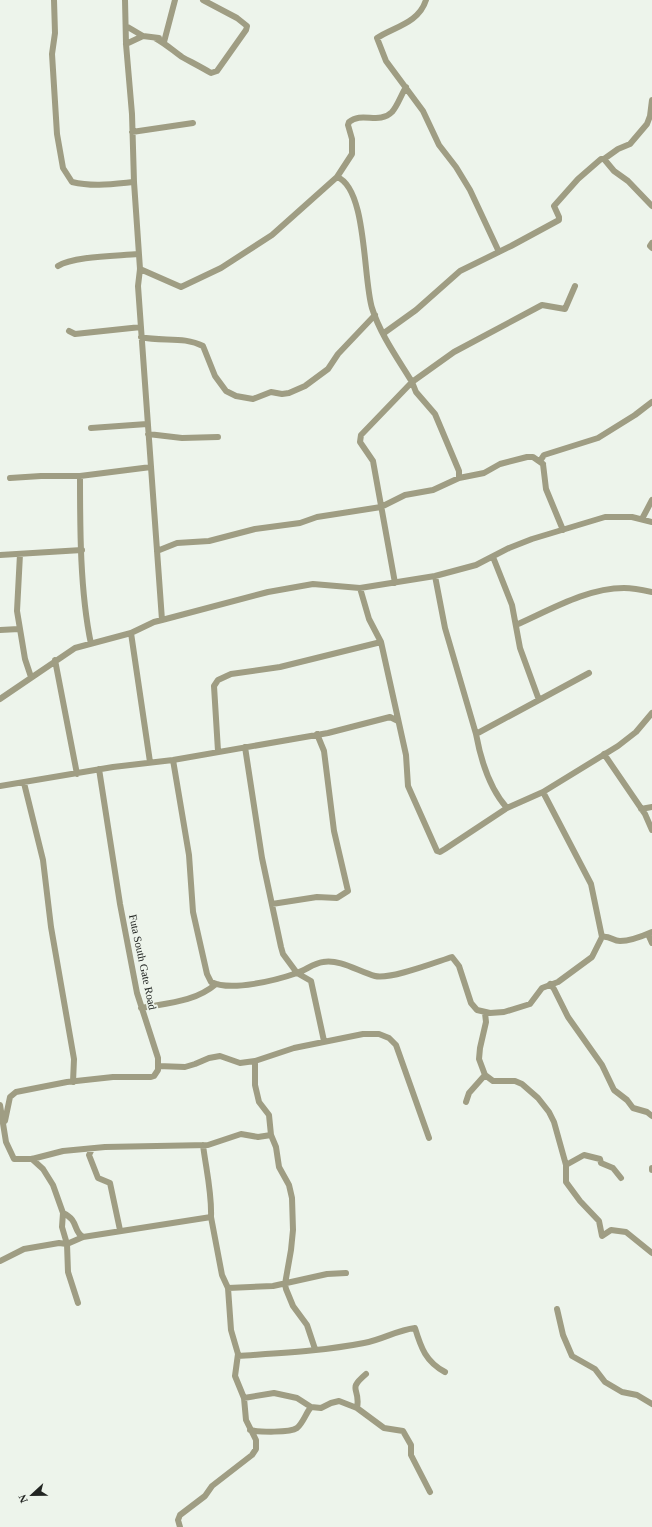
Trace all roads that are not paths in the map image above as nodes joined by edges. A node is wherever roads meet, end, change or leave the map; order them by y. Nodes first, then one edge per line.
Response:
1 (54, 0) edge
2 (125, 0) edge
3 (176, 0) edge
4 (203, 0) edge
5 (426, 0) edge
6 (126, 26) junction
7 (143, 36) junction
8 (164, 40) junction
9 (126, 44) junction
10 (406, 87) junction
11 (652, 100) edge
12 (193, 123) dead end
13 (132, 132) junction
14 (604, 160) junction
15 (337, 177) junction
16 (134, 182) junction
17 (652, 206) edge
18 (652, 243) edge
19 (652, 248) edge
20 (499, 252) junction
21 (138, 254) junction
22 (58, 266) dead end
23 (140, 269) junction
24 (576, 286) dead end
25 (375, 315) junction
26 (141, 327) junction
27 (70, 331) dead end
28 (384, 333) junction
29 (141, 338) junction
30 (412, 382) junction
31 (652, 402) edge
32 (147, 424) junction
33 (91, 428) dead end
34 (148, 434) junction
35 (218, 437) dead end
36 (543, 464) junction
37 (151, 467) junction
38 (80, 476) junction
39 (10, 478) dead end
40 (459, 478) junction
41 (652, 500) edge
42 (381, 507) junction
43 (642, 519) junction
44 (652, 522) edge
45 (563, 530) junction
46 (82, 550) junction
47 (157, 551) junction
48 (20, 554) junction
49 (0, 555) edge
50 (493, 557) junction
51 (435, 576) junction
52 (394, 583) junction
53 (360, 588) junction
54 (652, 592) edge
55 (162, 620) junction
56 (516, 625) junction
57 (19, 628) junction
58 (0, 630) edge
59 (131, 633) junction
60 (381, 642) junction
61 (91, 644) junction
62 (55, 660) junction
63 (589, 673) dead end
64 (31, 677) junction
65 (0, 699) edge
66 (539, 700) junction
67 (395, 707) junction
68 (652, 713) edge
69 (390, 717) junction
70 (398, 721) junction
71 (317, 734) junction
72 (476, 734) junction
73 (245, 747) junction
74 (218, 751) junction
75 (604, 754) junction
76 (173, 760) junction
77 (150, 762) junction
78 (99, 769) junction
79 (77, 774) junction
80 (24, 783) junction
81 (0, 786) edge
82 (543, 792) junction
83 (652, 807) edge
84 (507, 808) junction
85 (641, 809) junction
86 (652, 830) edge
87 (272, 904) junction
88 (650, 933) edge
89 (602, 937) junction
90 (652, 943) edge
91 (297, 973) junction
92 (216, 984) junction
93 (550, 984) junction
94 (141, 1008) junction
95 (485, 1013) junction
96 (324, 1041) junction
97 (255, 1061) junction
98 (158, 1066) junction
99 (485, 1075) junction
100 (74, 1082) junction
101 (466, 1102) dead end
102 (0, 1105) edge
103 (652, 1116) edge
104 (4, 1127) junction
105 (271, 1134) junction
106 (429, 1138) dead end
107 (203, 1145) junction
108 (92, 1149) junction
109 (32, 1159) junction
110 (566, 1165) junction
111 (621, 1178) dead end
112 (63, 1213) junction
113 (211, 1217) junction
114 (120, 1230) junction
115 (83, 1237) junction
116 (67, 1244) junction
117 (652, 1253) edge
118 (0, 1261) edge
119 (346, 1273) dead end
120 (285, 1284) junction
121 (228, 1288) junction
122 (78, 1303) dead end
123 (557, 1309) dead end
124 (315, 1349) junction
125 (238, 1356) junction
126 (445, 1372) dead end
127 (366, 1374) dead end
128 (244, 1398) junction
129 (652, 1404) edge
130 (311, 1407) junction
131 (357, 1408) junction
132 (250, 1430) junction
133 (430, 1492) dead end
134 (180, 1527) edge

1 - 16 street
2 - 6 street
3 - 8 street
4 - 8 street
5 - 10 street
6 - 7 street
6 - 9 street
7 - 8 street
7 - 9 street
9 - 13 street
10 - 15 street
10 - 20 street
11 - 14 street
12 - 13 street
13 - 16 street
14 - 17 street
14 - 20 street
15 - 23 street
15 - 25 street
16 - 21 street
18 - 19 street
20 - 28 street
21 - 22 street
21 - 23 street
23 - 26 street
24 - 30 street
25 - 28 street
25 - 29 street
26 - 27 street
26 - 29 street
28 - 30 street
29 - 32 street
30 - 40 street
30 - 42 street
31 - 36 street
32 - 33 street
32 - 34 street
34 - 35 street
34 - 37 street
36 - 40 street
36 - 45 street
37 - 38 street
37 - 47 street
38 - 39 street
38 - 46 street
40 - 42 street
41 - 43 street
42 - 47 street
42 - 52 street
43 - 44 street
43 - 45 street
45 - 50 street
46 - 48 street
46 - 61 street
47 - 55 street
48 - 49 street
48 - 57 street
50 - 51 street
50 - 56 street
51 - 52 street
51 - 72 street
52 - 53 street
53 - 55 street
53 - 60 street
54 - 56 street
55 - 59 street
56 - 66 street
57 - 58 street
57 - 64 street
59 - 61 street
59 - 77 street
60 - 67 street
60 - 74 street
61 - 62 street
62 - 64 street
62 - 79 street
63 - 66 street
64 - 65 street
66 - 72 street
67 - 69 street
67 - 70 street
68 - 75 street
69 - 70 street
69 - 71 street
70 - 84 street
71 - 73 street
71 - 87 street
72 - 84 street
73 - 74 street
73 - 87 street
74 - 76 street
75 - 82 street
75 - 85 street
76 - 77 street
76 - 92 street
77 - 78 street
78 - 79 street
78 - 94 street, Futa South Gate Road
79 - 80 street
80 - 81 street
80 - 100 street
82 - 84 street
82 - 89 street
83 - 85 street
85 - 86 street
87 - 91 street
88 - 89 street
88 - 90 street
89 - 93 street
91 - 92 street
91 - 95 street
91 - 96 street
92 - 94 street
93 - 95 street
93 - 103 street
94 - 98 street, Futa South Gate Road
95 - 99 street
96 - 97 street
96 - 106 street
97 - 98 street
97 - 105 street
98 - 100 street
99 - 101 street
99 - 110 street
100 - 104 street
102 - 104 street
104 - 109 street
105 - 107 street
105 - 120 street
107 - 108 street
107 - 113 street
108 - 109 street
108 - 114 street
109 - 112 street
110 - 111 street
110 - 117 street
112 - 115 street
112 - 116 street
113 - 114 street
113 - 121 street
114 - 115 street
115 - 116 street
116 - 118 street
116 - 122 street
119 - 120 street
120 - 121 street
120 - 124 street
121 - 125 street
123 - 129 street
124 - 125 street
124 - 126 street
125 - 128 street
127 - 131 street
128 - 130 street
128 - 132 street
130 - 131 street
130 - 132 street
131 - 133 street
132 - 134 street

